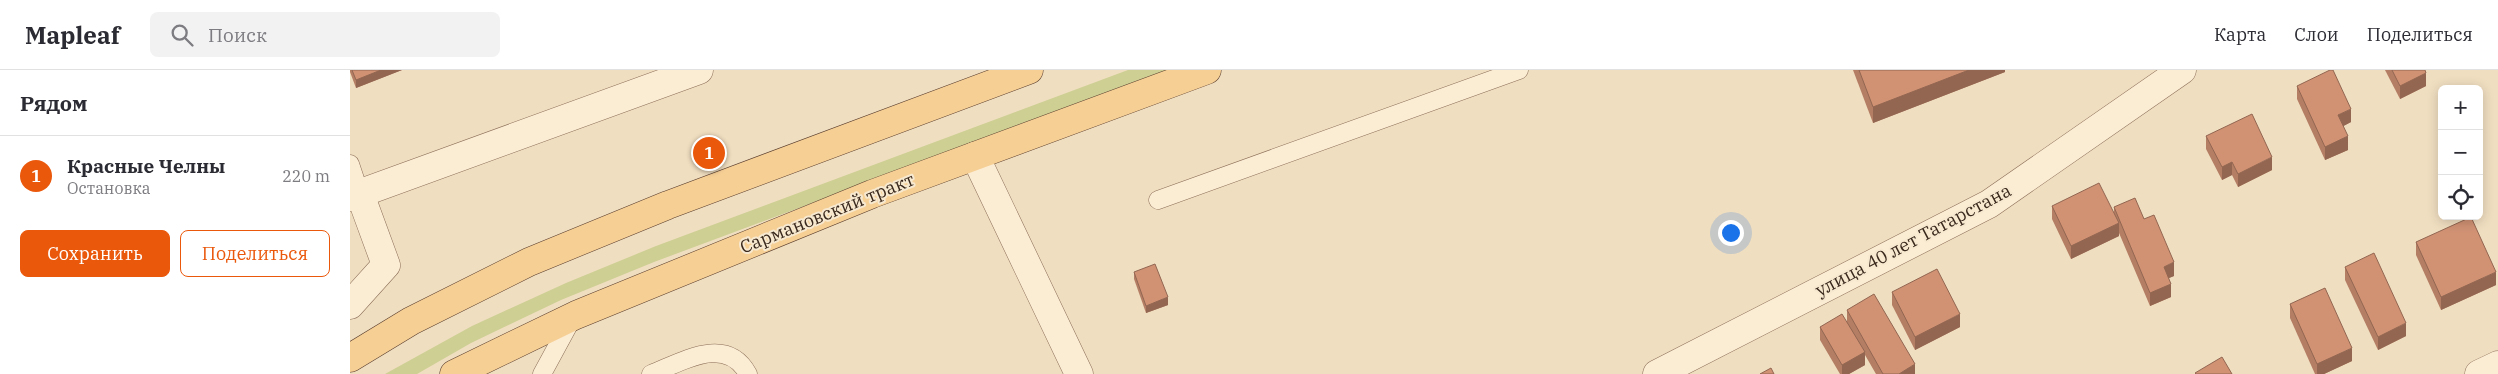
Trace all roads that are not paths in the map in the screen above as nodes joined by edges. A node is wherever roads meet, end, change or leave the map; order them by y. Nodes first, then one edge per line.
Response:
1 (699, 70) edge
2 (1029, 70) edge
3 (1207, 70) edge
4 (1519, 70) edge
5 (2182, 70) edge
6 (975, 156) junction
7 (350, 164) edge
8 (355, 196) edge
9 (1158, 200) dead end
10 (350, 305) edge
11 (573, 317) junction
12 (350, 358) edge
13 (2498, 365) edge
14 (454, 374) edge
15 (542, 374) edge
16 (651, 374) edge
17 (748, 374) edge
18 (1079, 374) edge
19 (1657, 374) edge
20 (2479, 374) edge

1 - 8 street
2 - 12 main road
3 - 6 main road, Сармановский тракт
4 - 9 lane
5 - 19 street, улица 40 лет Татарстана
6 - 11 main road, Сармановский тракт
6 - 18 street
7 - 8 lane
8 - 10 street
11 - 14 main road, Сармановский тракт
11 - 15 lane
13 - 20 street
16 - 17 lane

